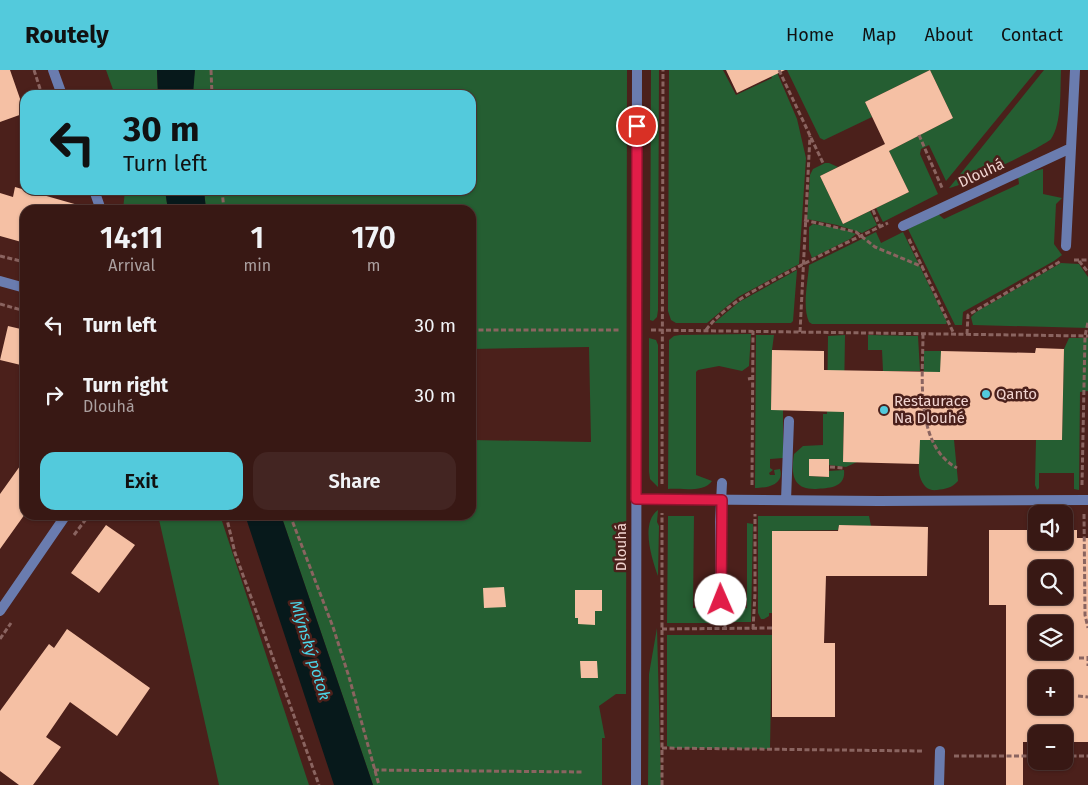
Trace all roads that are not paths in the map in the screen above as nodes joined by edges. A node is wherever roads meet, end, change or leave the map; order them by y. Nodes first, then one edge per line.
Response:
1 (53, 70) edge
2 (637, 70) edge
3 (1075, 70) edge
4 (60, 90) edge
5 (1071, 148) junction
6 (903, 226) road end
7 (1066, 246) dead end
8 (0, 281) edge
9 (20, 287) edge
10 (789, 421) dead end
11 (722, 483) dead end
12 (636, 499) junction
13 (722, 500) junction
14 (786, 500) junction
15 (1088, 500) edge
16 (63, 520) edge
17 (721, 600) dead end
18 (0, 611) edge
19 (940, 751) road end
20 (636, 785) edge
21 (939, 785) edge

1 - 4 street
2 - 12 street, Dlouhá
3 - 5 street
5 - 6 street, Dlouhá
5 - 7 street
8 - 9 street
10 - 14 street
11 - 13 street
12 - 13 street
12 - 20 street, Dlouhá
13 - 14 street
13 - 17 street
14 - 15 street
16 - 18 street
19 - 21 street

